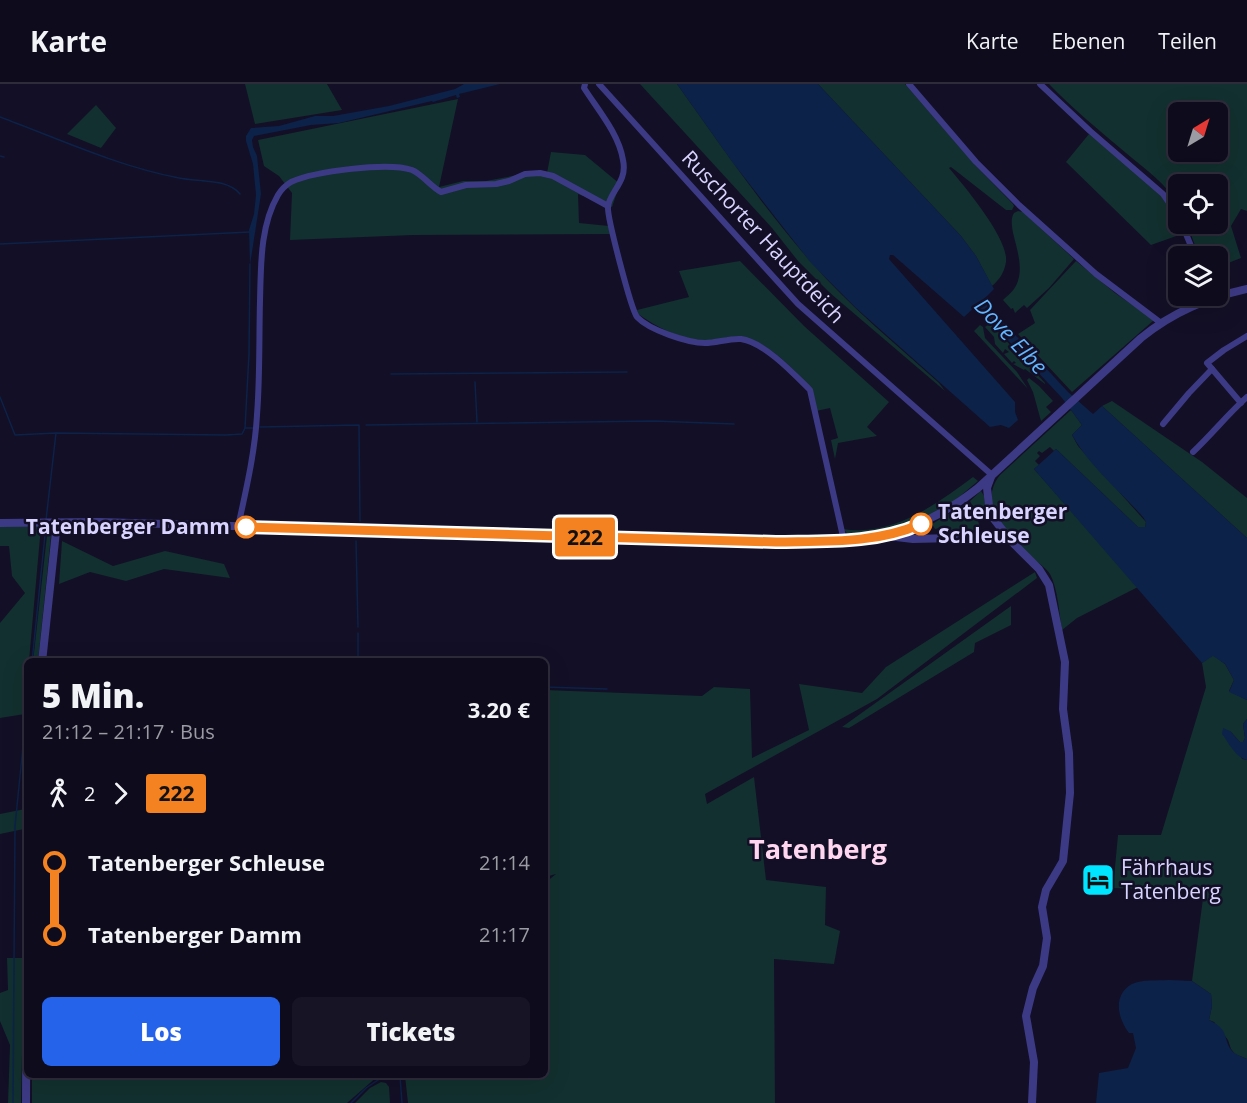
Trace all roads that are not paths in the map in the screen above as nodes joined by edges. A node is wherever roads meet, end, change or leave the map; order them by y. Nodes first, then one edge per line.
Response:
1 (585, 84) edge
2 (599, 84) edge
3 (909, 84) edge
4 (1040, 84) edge
5 (1168, 201) edge
6 (608, 206) junction
7 (1247, 289) edge
8 (1228, 293) edge
9 (1190, 306) edge
10 (1161, 323) junction
11 (1247, 336) edge
12 (1212, 369) junction
13 (1247, 398) edge
14 (1241, 403) junction
15 (1163, 424) dead end
16 (1193, 452) dead end
17 (992, 475) junction
18 (50, 522) junction
19 (0, 523) edge
20 (238, 527) junction
21 (1006, 534) junction
22 (886, 535) junction
23 (844, 541) junction
24 (42, 658) edge
25 (26, 1078) edge
26 (26, 1103) edge
27 (1032, 1103) edge

1 - 6 street
2 - 17 street, Ruschorter Hauptdeich
3 - 10 street
4 - 5 street
6 - 20 street
6 - 23 street
7 - 8 street
9 - 10 street
10 - 17 street
11 - 12 street
12 - 14 street
12 - 15 street
13 - 14 street
14 - 16 street
17 - 21 street
17 - 22 street
18 - 19 street
18 - 20 street
18 - 24 street
20 - 23 street
21 - 22 street
21 - 27 street
22 - 23 street
25 - 26 street

